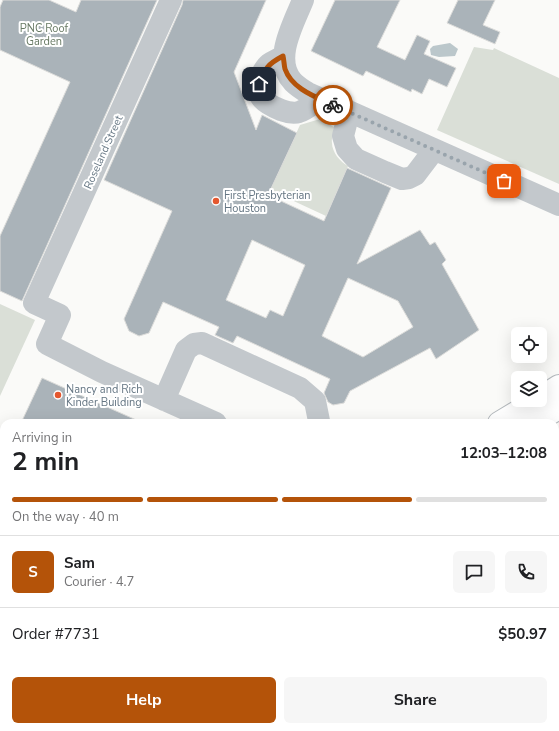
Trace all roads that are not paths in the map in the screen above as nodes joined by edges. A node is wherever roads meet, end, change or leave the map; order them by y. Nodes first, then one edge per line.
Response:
1 (172, 0) edge
2 (303, 0) edge
3 (283, 56) junction
4 (320, 99) junction
5 (349, 112) junction
6 (434, 150) junction
7 (559, 205) edge
8 (559, 386) edge
9 (547, 394) edge
10 (164, 400) junction
11 (525, 407) edge
12 (559, 408) edge
13 (207, 419) edge
14 (319, 419) edge
15 (506, 419) edge
16 (541, 419) edge

1 - 10 street, Roseland Street
2 - 3 street
3 - 4 street
3 - 4 street
4 - 5 street
5 - 6 street
5 - 6 street
6 - 7 street
8 - 9 main road
10 - 13 street
10 - 14 street
11 - 15 main road
12 - 16 main road

